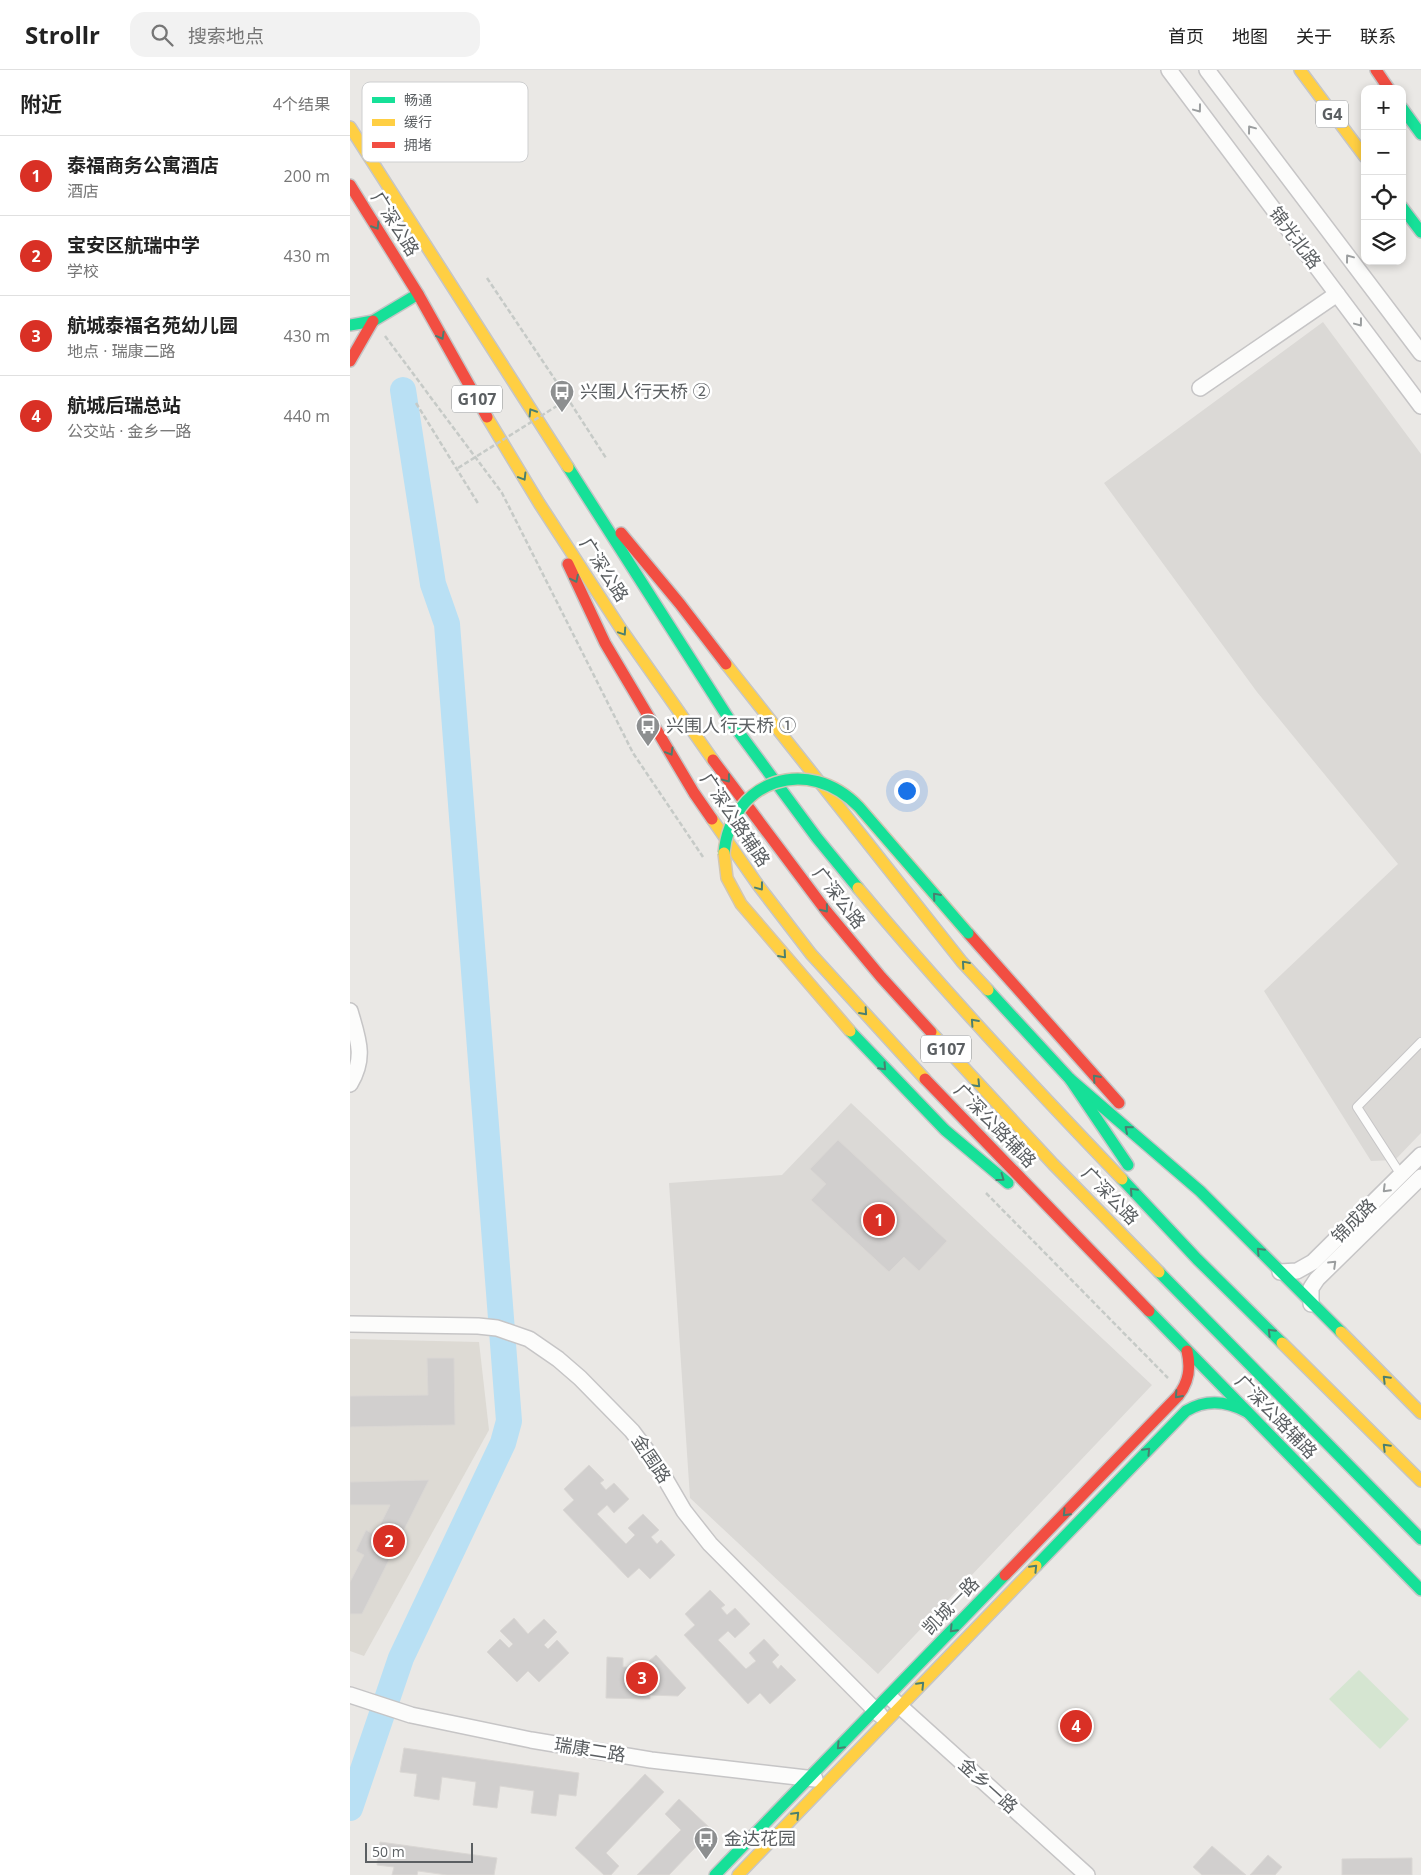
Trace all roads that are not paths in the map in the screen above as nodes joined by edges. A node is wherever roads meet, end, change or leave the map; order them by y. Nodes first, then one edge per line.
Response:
1 (1168, 70) edge
2 (1207, 70) edge
3 (1300, 70) edge
4 (1376, 70) edge
5 (1386, 85) edge
6 (1406, 113) edge
7 (350, 127) edge
8 (1421, 134) edge
9 (362, 146) edge
10 (1361, 152) edge
11 (372, 162) edge
12 (350, 185) edge
13 (1406, 212) edge
14 (1421, 232) edge
15 (418, 294) junction
16 (1337, 294) junction
17 (373, 321) junction
18 (350, 325) edge
19 (1421, 353) edge
20 (350, 361) edge
21 (1200, 388) dead end
22 (1421, 406) edge
23 (568, 468) junction
24 (539, 503) junction
25 (350, 1011) edge
26 (1421, 1042) edge
27 (1070, 1078) junction
28 (350, 1084) edge
29 (1421, 1155) edge
30 (1401, 1175) junction
31 (1421, 1177) edge
32 (1200, 1191) junction
33 (1078, 1238) junction
34 (1197, 1258) junction
35 (1280, 1272) junction
36 (1311, 1304) junction
37 (350, 1324) edge
38 (1187, 1351) junction
39 (1247, 1412) junction
40 (1421, 1413) edge
41 (1421, 1481) edge
42 (1421, 1539) edge
43 (1421, 1590) edge
44 (353, 1696) edge
45 (888, 1696) junction
46 (900, 1707) junction
47 (875, 1709) junction
48 (887, 1721) junction
49 (809, 1778) junction
50 (830, 1780) junction
51 (715, 1875) edge
52 (738, 1875) edge
53 (1087, 1875) edge

1 -> 16 street, 锦光北路
19 -> 2 street, 锦光北路
3 - 10 main road, G4
4 - 5 main road
6 - 8 main road
9 -> 7 main road, 广深公路 / G107
23 -> 11 main road, 广深公路 / G107
12 -> 15 main road, 广深公路 / G107
13 - 14 main road
15 - 17 main road
15 -> 24 main road, 广深公路 / G107
16 - 21 street
16 -> 22 street, 锦光北路
17 - 18 main road
17 - 20 main road
27 -> 23 main road
34 -> 23 main road, 广深公路 / G107
24 -> 33 main road, 广深公路辅路
24 -> 42 main road, 广深公路 / G107
25 - 28 street
26 - 30 lane
32 -> 27 main road
27 - 34 main road
29 - 30 street, 锦成路
30 -> 35 street, 锦成路
36 -> 31 street, 锦成路
32 -> 33 main road, bridge
35 -> 32 main road
33 - 38 main road, 广深公路辅路
41 -> 34 main road, 广深公路 / G107
35 - 36 main road
40 -> 36 main road
37 - 47 street, 金围路
38 - 39 main road, 广深公路辅路
38 -> 45 main road, 凯城一路
39 - 43 main road, 广深公路辅路
46 -> 39 main road, 凯城一路
44 - 49 street, 瑞康二路
45 - 46 street, 金乡一路
45 - 47 main road, 凯城一路
46 - 48 main road, 凯城一路
46 - 53 street, 金乡一路
47 - 48 street, 金围路
47 -> 49 main road, 凯城一路
48 - 50 main road, 凯城一路
49 - 50 street, 瑞康二路
49 - 51 main road, 凯城一路
52 -> 50 main road, 凯城一路

